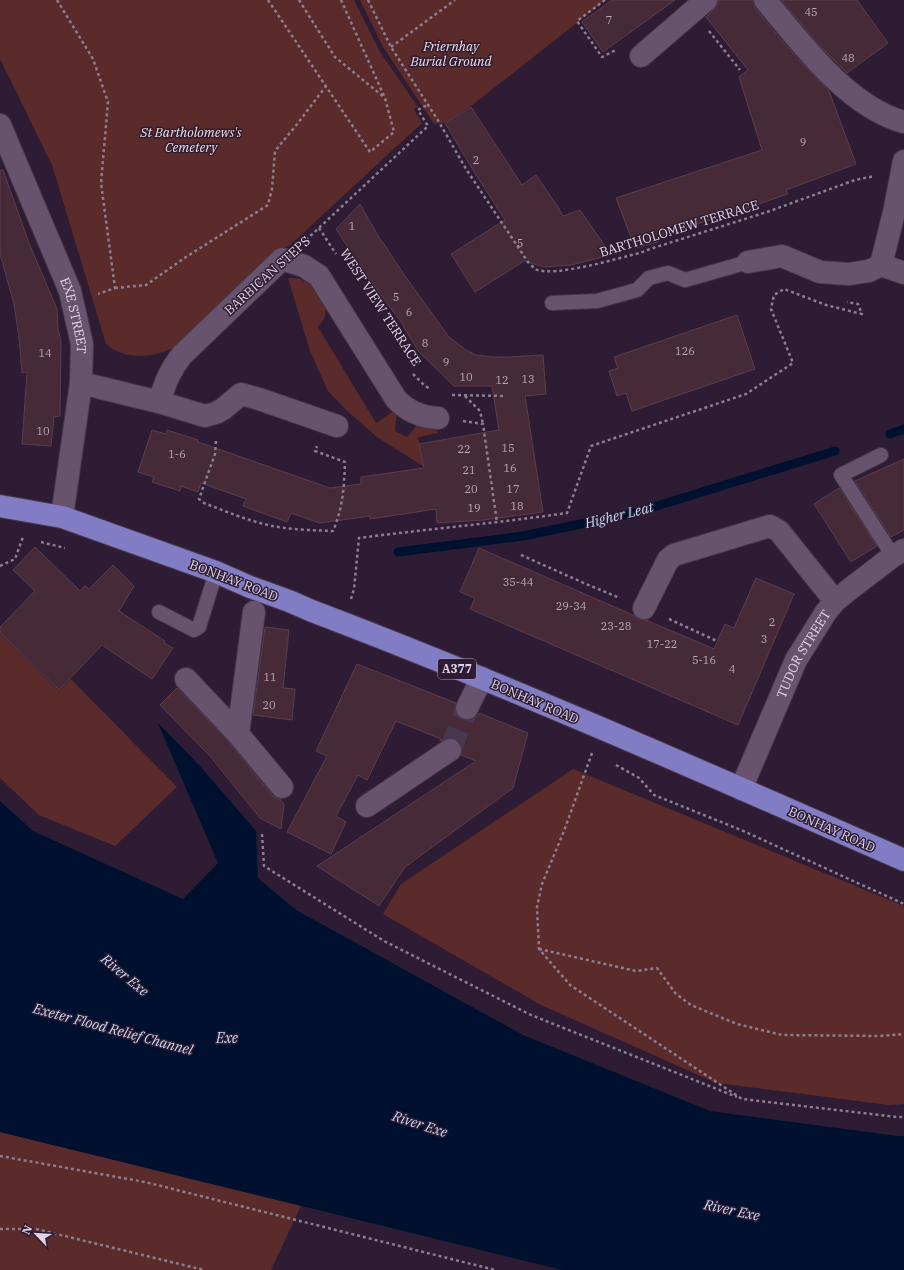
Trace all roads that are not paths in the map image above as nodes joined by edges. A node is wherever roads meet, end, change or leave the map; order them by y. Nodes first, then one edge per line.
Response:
1 (765, 0) edge
2 (699, 6) edge
3 (641, 56) road end
4 (904, 122) edge
5 (0, 125) edge
6 (904, 161) edge
7 (748, 262) joint
8 (881, 265) junction
9 (904, 273) edge
10 (552, 303) dead end
11 (81, 383) junction
12 (159, 402) junction
13 (438, 418) dead end
14 (332, 425) road end
15 (881, 455) dead end
16 (0, 506) edge
17 (62, 517) junction
18 (898, 553) edge
19 (216, 572) junction
20 (835, 601) junction
21 (644, 608) dead end
22 (159, 612) dead end
23 (254, 612) dead end
24 (482, 678) junction
25 (186, 679) dead end
26 (467, 708) tunnel mouth
27 (238, 734) junction
28 (450, 750) tunnel mouth
29 (282, 788) dead end
30 (741, 789) junction
31 (367, 806) dead end
32 (904, 860) edge

1 - 4 street
2 - 3 street
5 - 11 street, EXE STREET
6 - 8 street
7 - 8 street
7 - 10 lane
8 - 9 street
11 - 12 street
11 - 17 street, EXE STREET
12 - 13 street, BARBICAN STEPS
12 - 14 street
15 - 18 lane
16 - 17 highway, BONHAY ROAD / A377
17 - 19 highway, BONHAY ROAD / A377
18 - 20 street, TUDOR STREET
19 - 22 lane
19 - 24 highway, BONHAY ROAD / A377
20 - 21 street
20 - 30 street, TUDOR STREET
23 - 27 street
24 - 26 street
24 - 30 highway, BONHAY ROAD / A377
25 - 27 street
27 - 29 street
28 - 31 street
30 - 32 highway, BONHAY ROAD / A377

